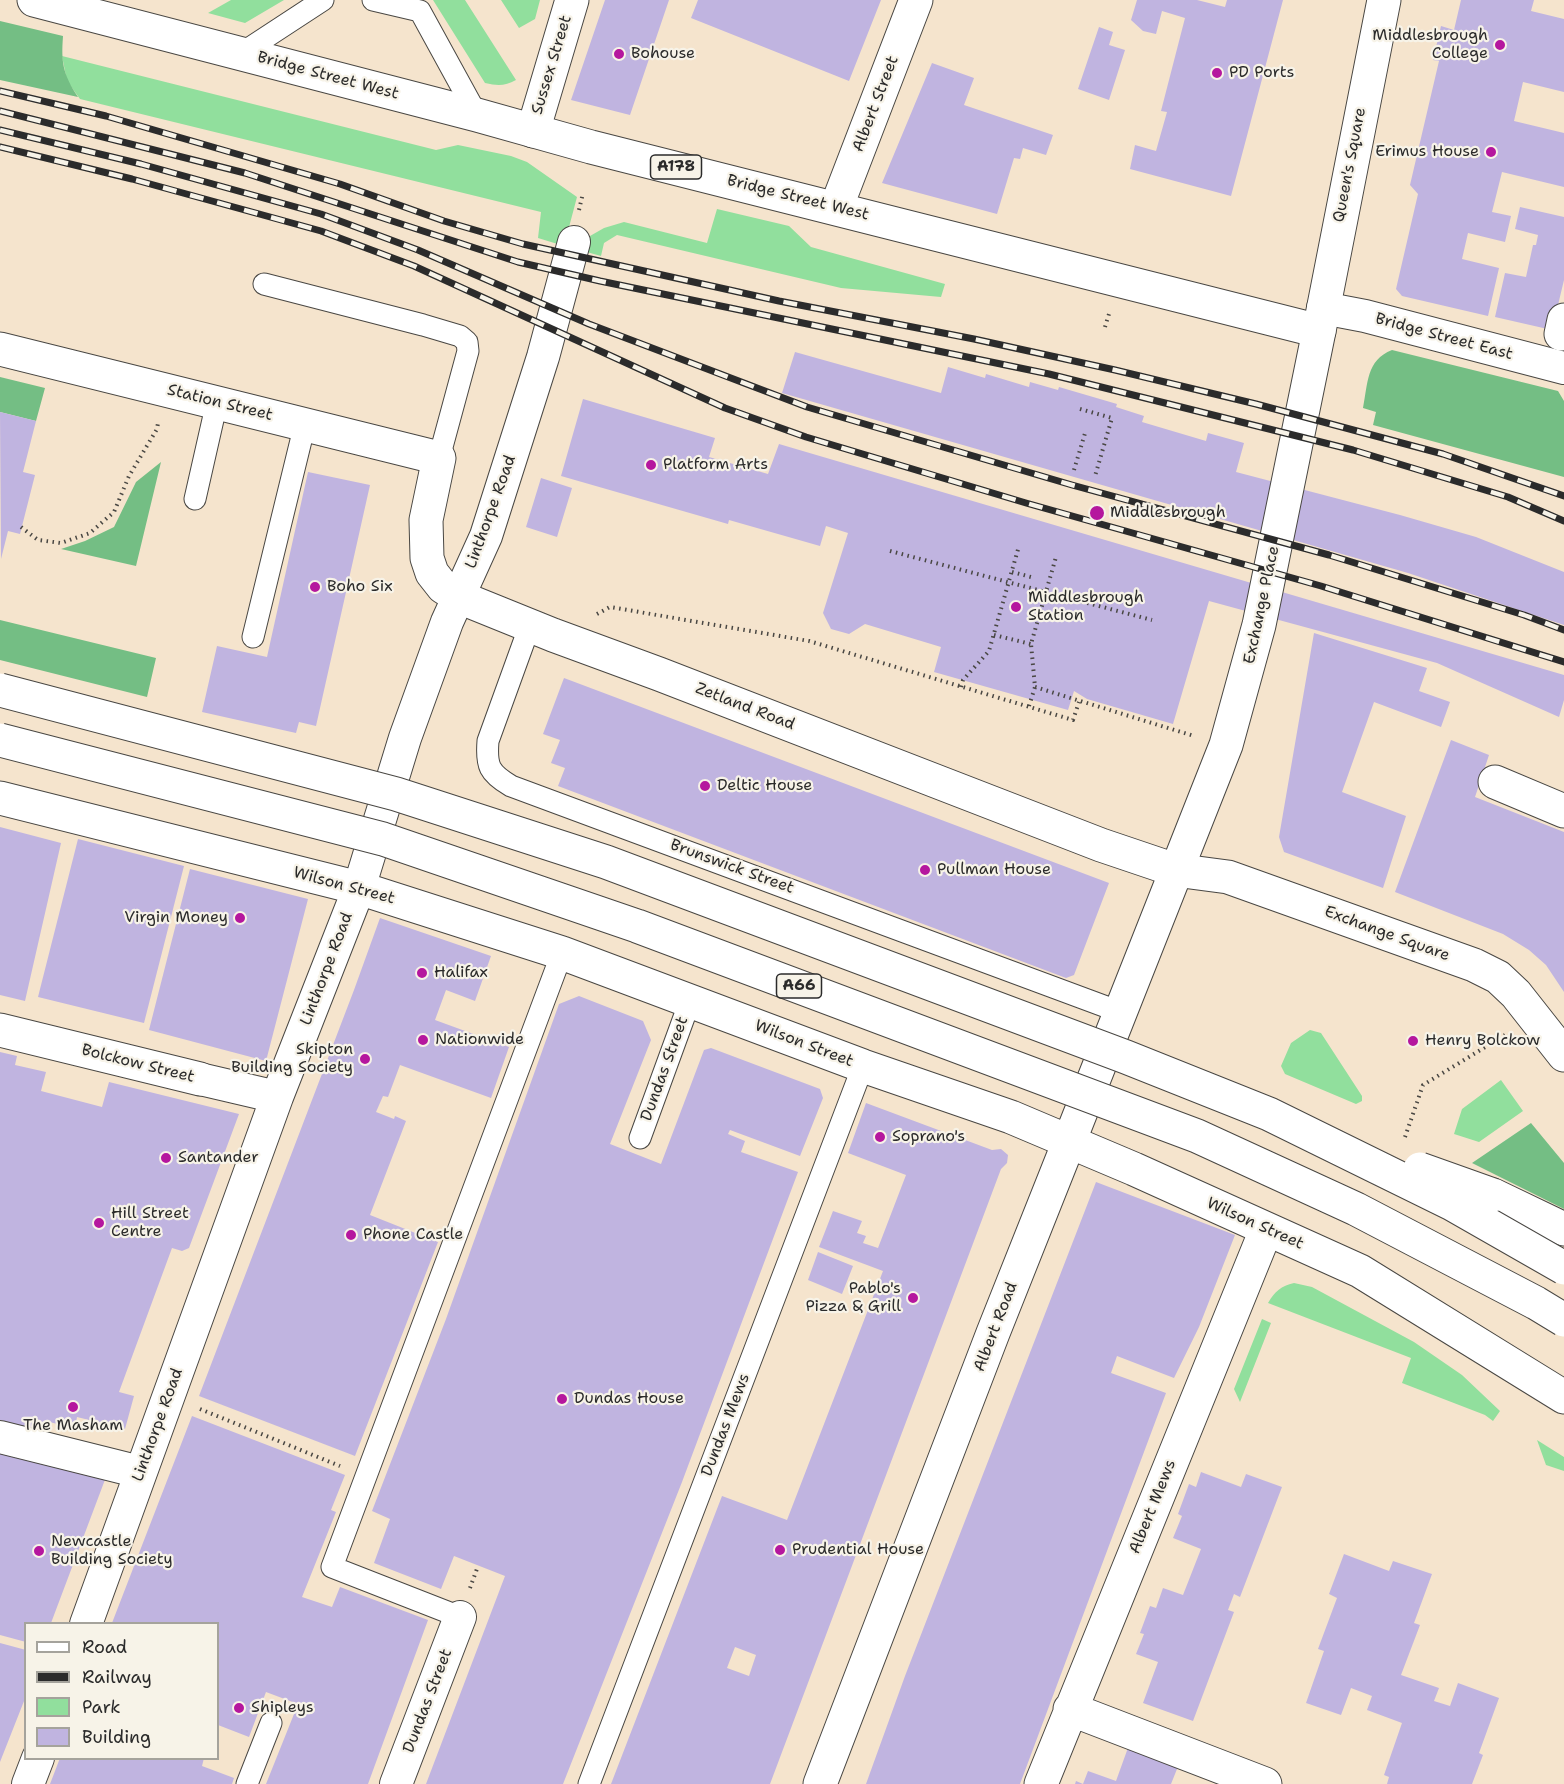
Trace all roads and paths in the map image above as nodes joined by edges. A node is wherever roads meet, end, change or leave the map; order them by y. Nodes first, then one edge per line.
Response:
1 (34, 0) edge
2 (323, 0) edge
3 (373, 0) edge
4 (572, 0) edge
5 (916, 0) edge
6 (1384, 0) edge
7 (98, 8) edge
8 (242, 53) junction
9 (477, 115) junction
10 (533, 131) junction
11 (583, 193) dead end
12 (581, 202) dead end
13 (836, 208) junction
14 (574, 242) dead end
15 (264, 284) dead end
16 (1321, 319) junction
17 (1560, 347) edge
18 (0, 349) edge
19 (164, 388) junction
20 (218, 402) junction
21 (1080, 409) dead end
22 (305, 424) junction
23 (1086, 430) dead end
24 (439, 458) junction
25 (1074, 470) dead end
26 (1095, 476) dead end
27 (195, 499) dead end
28 (21, 527) dead end
29 (1019, 546) dead end
30 (890, 551) dead end
31 (1056, 557) dead end
32 (1012, 572) junction
33 (1030, 577) dead end
34 (1009, 582) junction
35 (1046, 592) junction
36 (459, 597) junction
37 (1152, 620) dead end
38 (542, 630) junction
39 (994, 635) junction
40 (253, 637) dead end
41 (1031, 644) junction
42 (961, 687) junction
43 (1035, 687) junction
44 (0, 690) edge
45 (1079, 702) junction
46 (1029, 706) junction
47 (0, 740) edge
48 (1226, 745) junction
49 (1495, 782) dead end
50 (0, 798) edge
51 (1564, 811) edge
52 (1176, 870) junction
53 (359, 888) junction
54 (562, 953) junction
55 (690, 1001) junction
56 (1120, 1012) junction
57 (1535, 1016) junction
58 (0, 1030) edge
59 (1564, 1055) edge
60 (863, 1066) junction
61 (200, 1079) joint
62 (277, 1097) junction
63 (1269, 1114) junction
64 (640, 1138) dead end
65 (1069, 1142) junction
66 (1402, 1148) dead end
67 (1564, 1229) edge
68 (1266, 1230) junction
69 (1564, 1268) edge
70 (1564, 1322) edge
71 (1564, 1397) edge
72 (167, 1400) junction
73 (0, 1437) edge
74 (140, 1472) junction
75 (366, 1476) junction
76 (460, 1617) joint
77 (86, 1622) edge
78 (1070, 1709) junction
79 (271, 1723) dead end
80 (37, 1760) edge
81 (28, 1784) edge
82 (247, 1784) edge
83 (396, 1784) edge
84 (589, 1784) edge
85 (820, 1784) edge
86 (1041, 1784) edge
87 (1265, 1784) edge

1 - 7 main road, Bridge Street West / A178
2 - 8 lane
3 - 9 lane
4 - 10 main road, Sussex Street
5 - 13 main road, Albert Street
6 - 16 main road, Queen's Square
7 - 8 main road, Bridge Street West / A178
8 - 9 main road, Bridge Street West / A178
9 - 10 main road, Bridge Street West / A178
10 - 13 main road, Bridge Street West / A178
11 - 12 path
13 - 16 main road, Bridge Street West / A178
14 - 36 street, Linthorpe Road
15 - 24 lane
16 - 17 street, Bridge Street East
16 - 48 main road, Exchange Place
18 - 19 main road, Station Street
19 - 20 main road, Station Street
19 - 28 path
20 - 22 main road, Station Street
20 - 27 lane
21 - 26 path
22 - 24 main road, Station Street
22 - 40 lane
23 - 25 path
24 - 36 main road, Zetland Road
29 - 32 path
30 - 34 path
31 - 35 path
32 - 33 path
32 - 34 path
34 - 35 path
34 - 39 path
35 - 37 path
35 - 41 path
36 - 38 main road, Zetland Road
36 - 53 street, Linthorpe Road
38 - 42 path
38 - 52 main road, Zetland Road
38 - 56 lane, Brunswick Street
39 - 41 path
39 - 42 path
41 - 43 path
42 - 46 path
43 - 45 path
43 - 46 path
44 - 63 main road, bridge
45 - 46 path
45 - 48 path
47 - 70 main road, A66, bridge
48 - 52 main road, Exchange Place
49 - 51 main road
50 - 53 main road, Wilson Street
52 - 56 main road, Albert Road
52 - 57 main road, Exchange Square
53 - 54 main road, Wilson Street
53 - 62 street, Linthorpe Road
54 - 55 main road, Wilson Street
54 - 75 lane
55 - 60 main road, Wilson Street
55 - 64 lane, Dundas Street
56 - 65 main road, Albert Road
57 - 59 main road, Exchange Square
57 - 66 path
58 - 61 main road, Bolckow Street
60 - 65 main road, Wilson Street
60 - 84 lane, Dundas Mews
61 - 62 street, Bolckow Street
62 - 72 street, Linthorpe Road
63 - 67 main road, bridge
63 - 69 main road, bridge
65 - 68 main road, Wilson Street
65 - 85 main road, Albert Road
68 - 71 main road, Wilson Street
68 - 78 main road, Albert Mews
72 - 74 street, Linthorpe Road
72 - 75 path
73 - 74 street
74 - 77 street, Linthorpe Road
75 - 76 lane
76 - 83 street, Dundas Street
78 - 86 main road, Albert Mews
78 - 87 main road
79 - 82 lane
80 - 81 street

